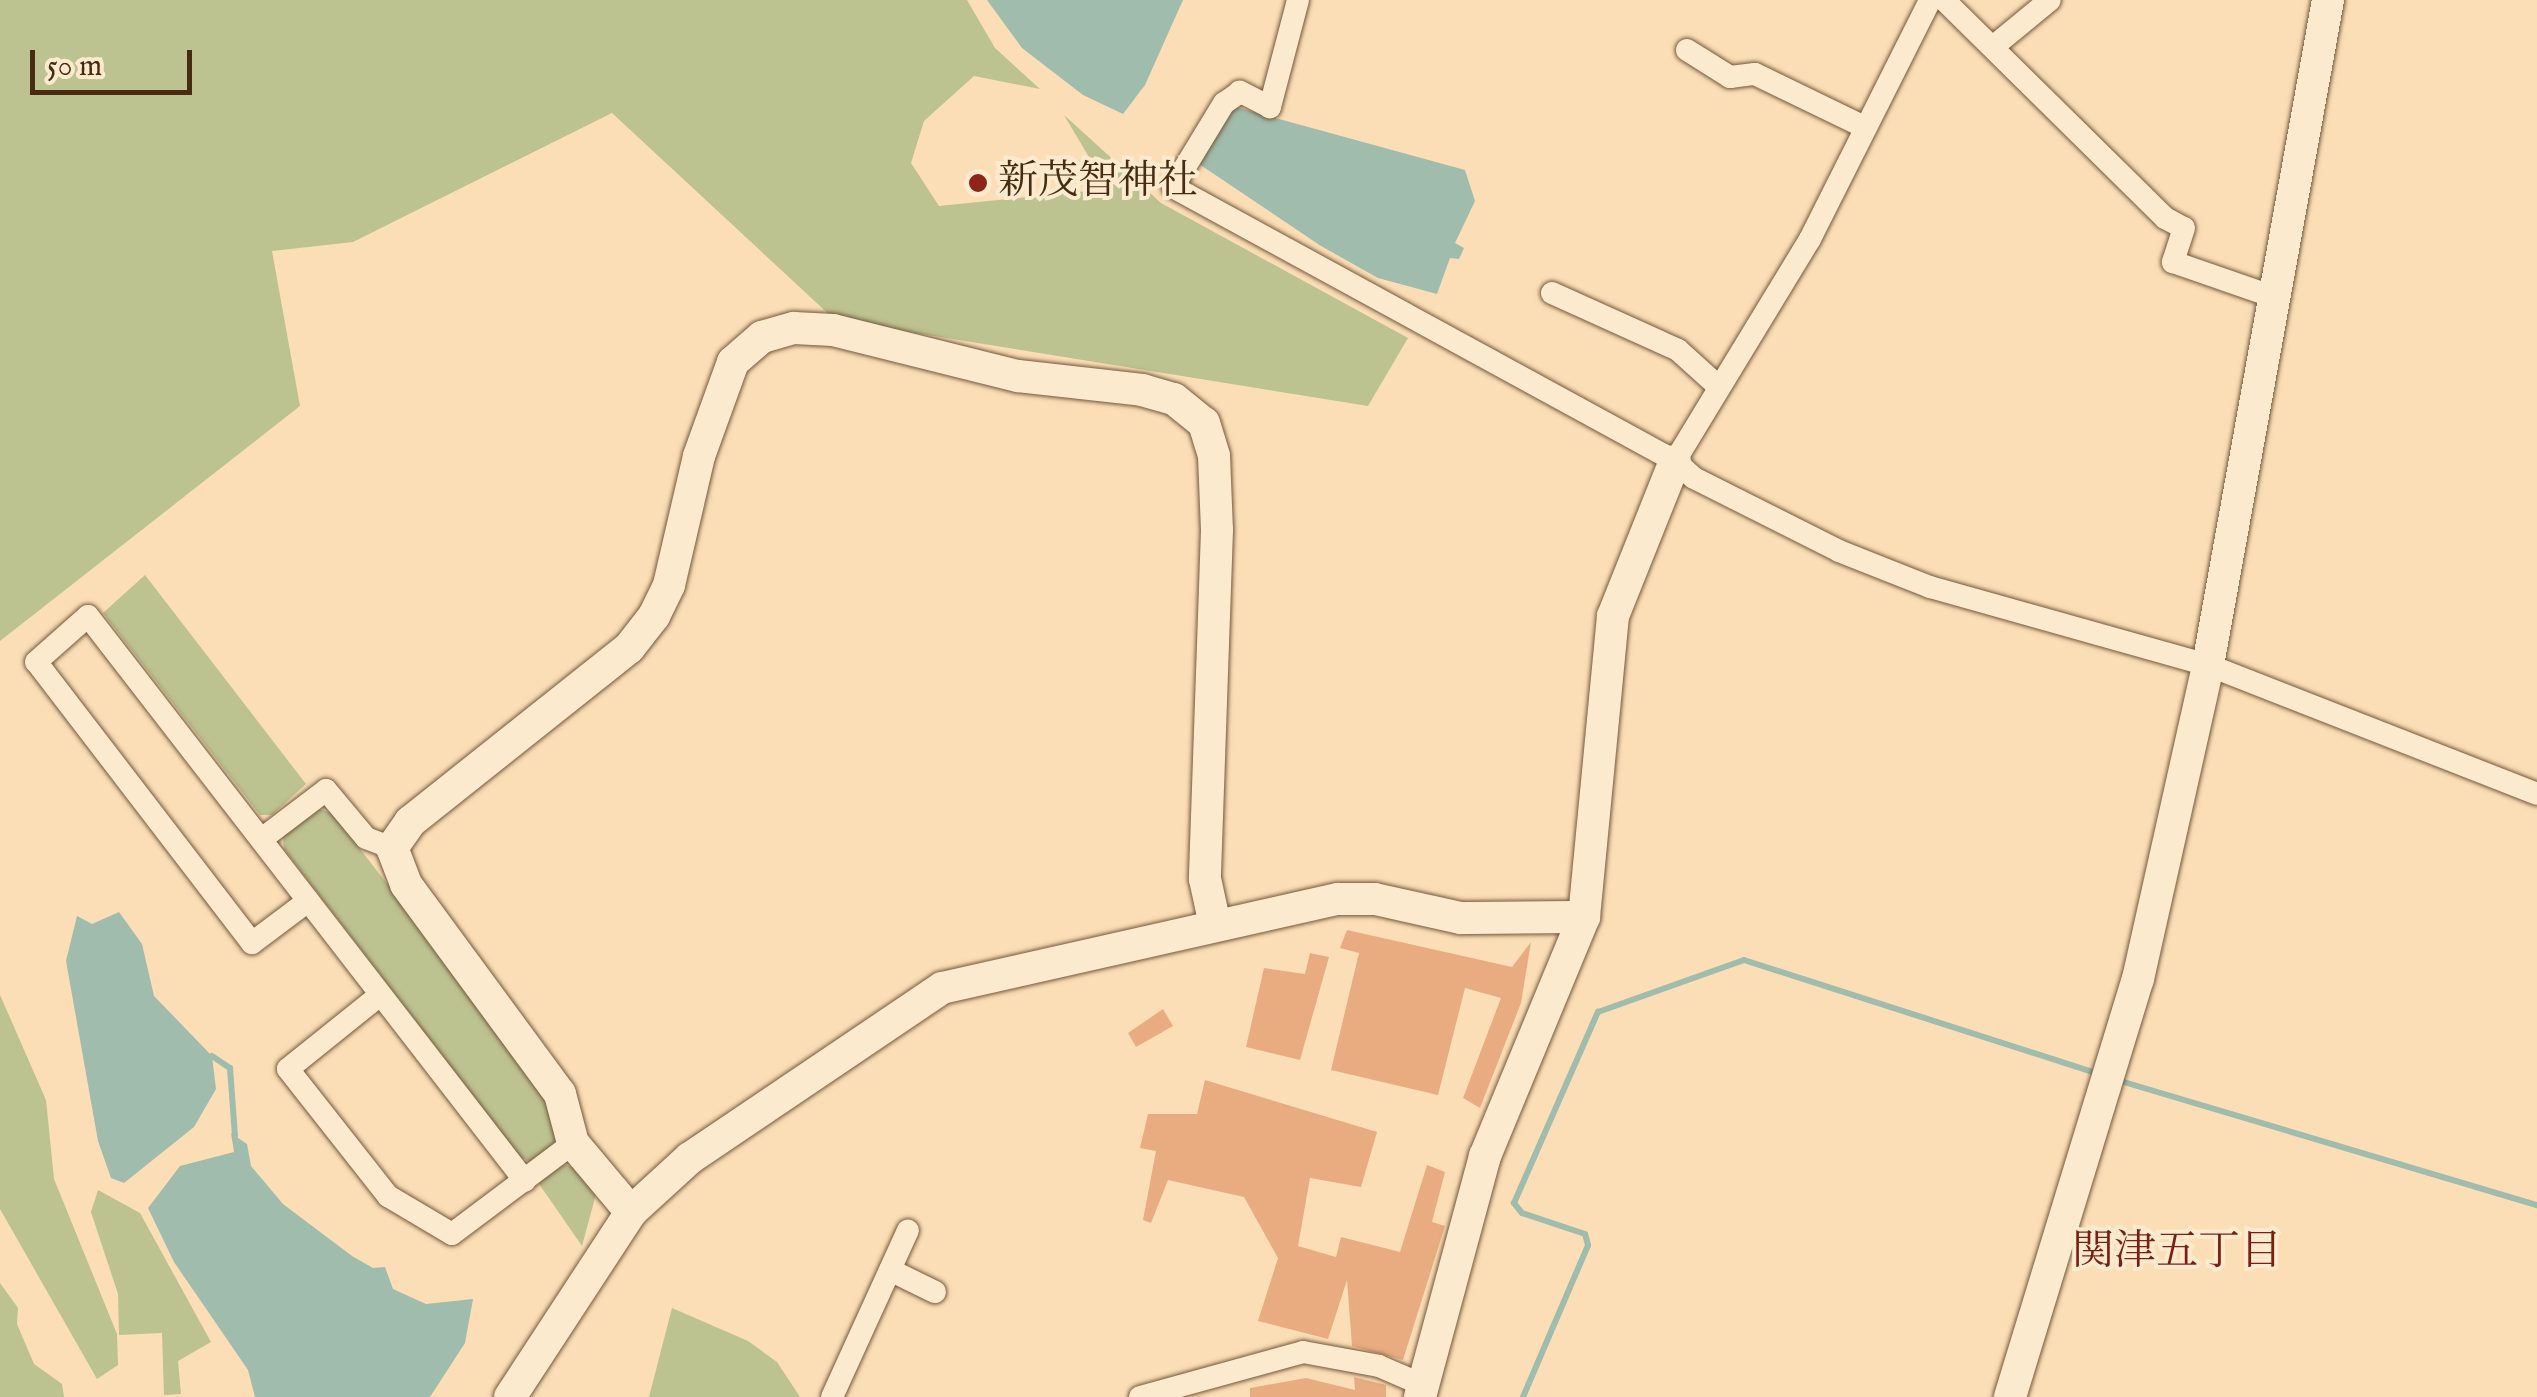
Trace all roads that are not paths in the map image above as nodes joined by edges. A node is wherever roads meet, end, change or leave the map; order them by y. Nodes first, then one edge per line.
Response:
1 (1298, 0) edge
2 (2050, 0) edge
3 (2328, 0) edge
4 (1926, 2) edge
5 (1994, 46) junction
6 (1687, 50) dead end
7 (1866, 128) junction
8 (1552, 293) dead end
9 (2274, 297) junction
10 (1719, 387) junction
11 (1675, 461) junction
12 (2208, 666) junction
13 (2537, 794) edge
14 (263, 838) junction
15 (392, 848) junction
16 (308, 902) junction
17 (1584, 917) junction
18 (1215, 925) junction
19 (380, 995) junction
20 (573, 1143) junction
21 (525, 1181) junction
22 (630, 1212) junction
23 (908, 1230) dead end
24 (890, 1270) junction
25 (935, 1292) dead end
26 (1422, 1391) edge
27 (510, 1397) edge
28 (832, 1397) edge
29 (1140, 1397) edge
30 (2010, 1397) edge

1 - 11 street
2 - 5 street
3 - 9 street
4 - 5 street
4 - 7 street
5 - 9 street
6 - 7 street
7 - 10 street
8 - 10 street
9 - 12 street
10 - 11 street
11 - 12 street
11 - 17 street
12 - 13 street
12 - 30 street
14 - 15 street
14 - 16 street
14 - 16 street
15 - 18 street
15 - 20 street
16 - 19 street
17 - 18 street
17 - 26 street
18 - 22 street
19 - 21 street
19 - 21 street
20 - 21 street
20 - 22 street
22 - 27 street
23 - 24 street
24 - 25 street
24 - 28 street
26 - 29 street

